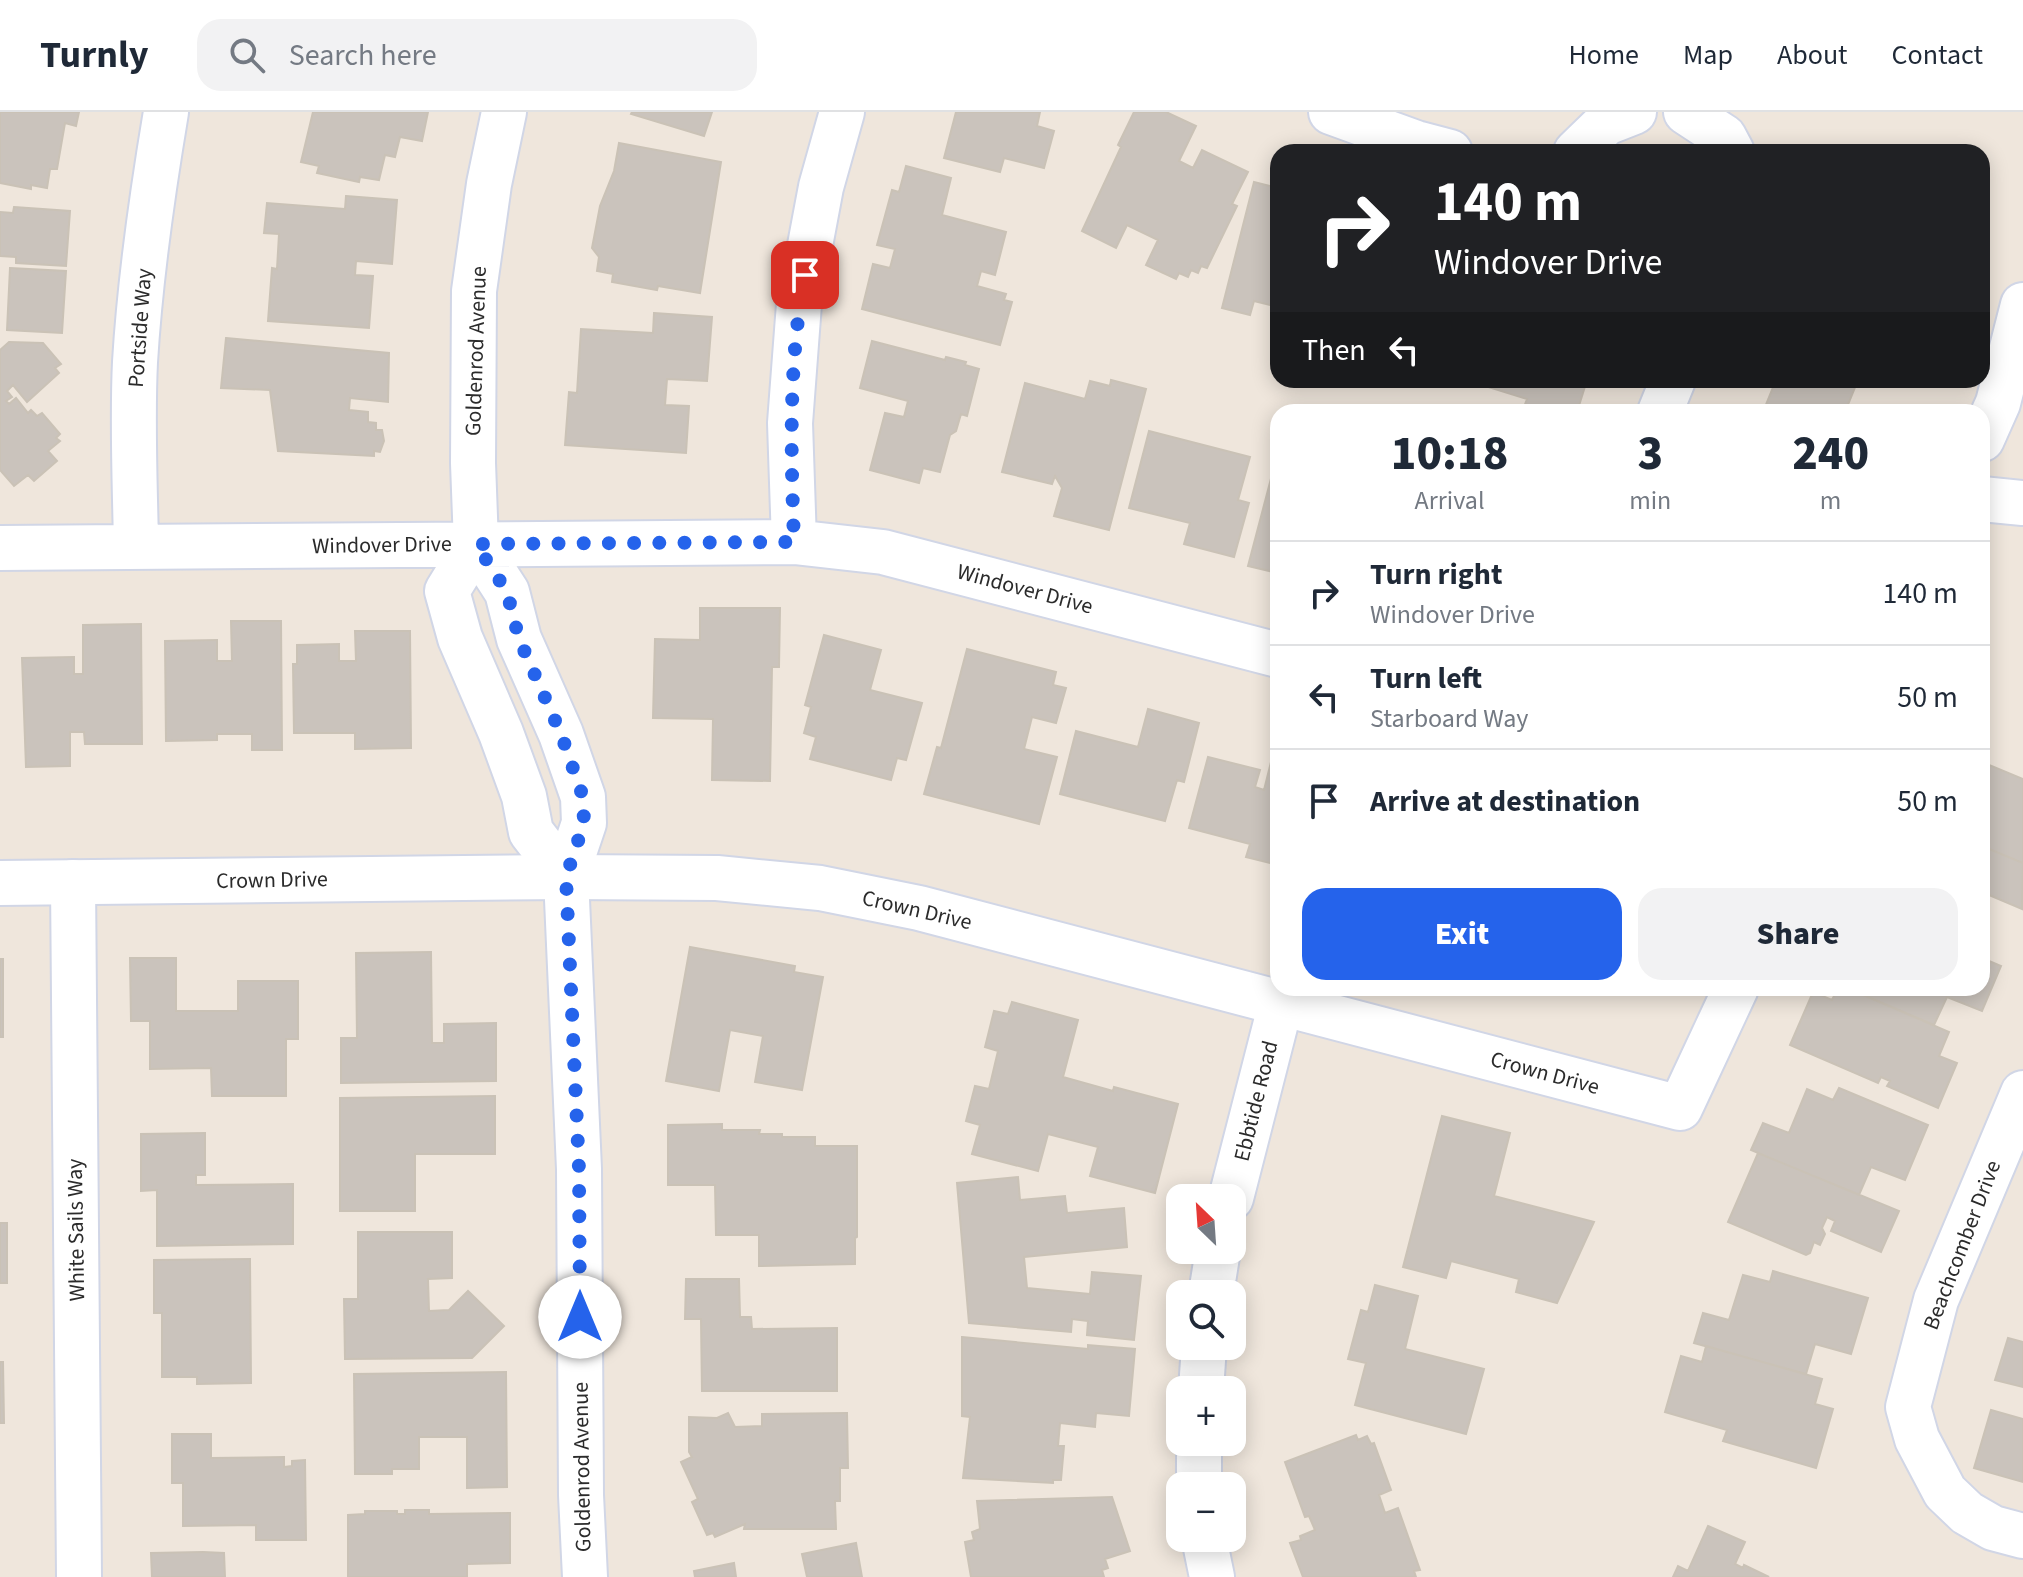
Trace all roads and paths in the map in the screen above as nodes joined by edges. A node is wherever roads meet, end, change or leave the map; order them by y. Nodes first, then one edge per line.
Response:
1 (166, 112) edge
2 (504, 112) edge
3 (842, 112) edge
4 (1331, 112) edge
5 (1634, 112) edge
6 (1686, 112) edge
7 (1420, 144) edge
8 (1584, 144) edge
9 (1728, 144) edge
10 (2023, 305) edge
11 (2001, 418) edge
12 (1990, 500) edge
13 (2023, 503) edge
14 (794, 542) junction
15 (476, 544) junction
16 (136, 546) junction
17 (0, 548) edge
18 (1270, 653) edge
19 (566, 877) junction
20 (73, 882) junction
21 (0, 883) edge
22 (1732, 996) edge
23 (1281, 1003) junction
24 (2023, 1093) edge
25 (1235, 1184) edge
26 (2023, 1536) edge
27 (1207, 1552) edge
28 (79, 1577) edge
29 (585, 1577) edge
30 (1212, 1577) edge

1 - 16 street, Portside Way
2 - 15 street, Goldenrod Avenue
3 - 14 street
4 - 7 street
5 - 8 street
6 - 9 street
10 - 11 street
12 - 13 street
14 - 15 street, Windover Drive
14 - 18 street, Windover Drive
15 - 16 street, Windover Drive
15 - 19 street, Goldenrod Avenue
15 - 19 street
16 - 17 street, Windover Drive
19 - 20 street, Crown Drive
19 - 23 street, Crown Drive
19 - 29 street, Goldenrod Avenue
20 - 21 street, Crown Drive
20 - 28 street, White Sails Way
22 - 23 street, Crown Drive
23 - 25 street, Ebbtide Road
24 - 26 street, Beachcomber Drive
27 - 30 street

